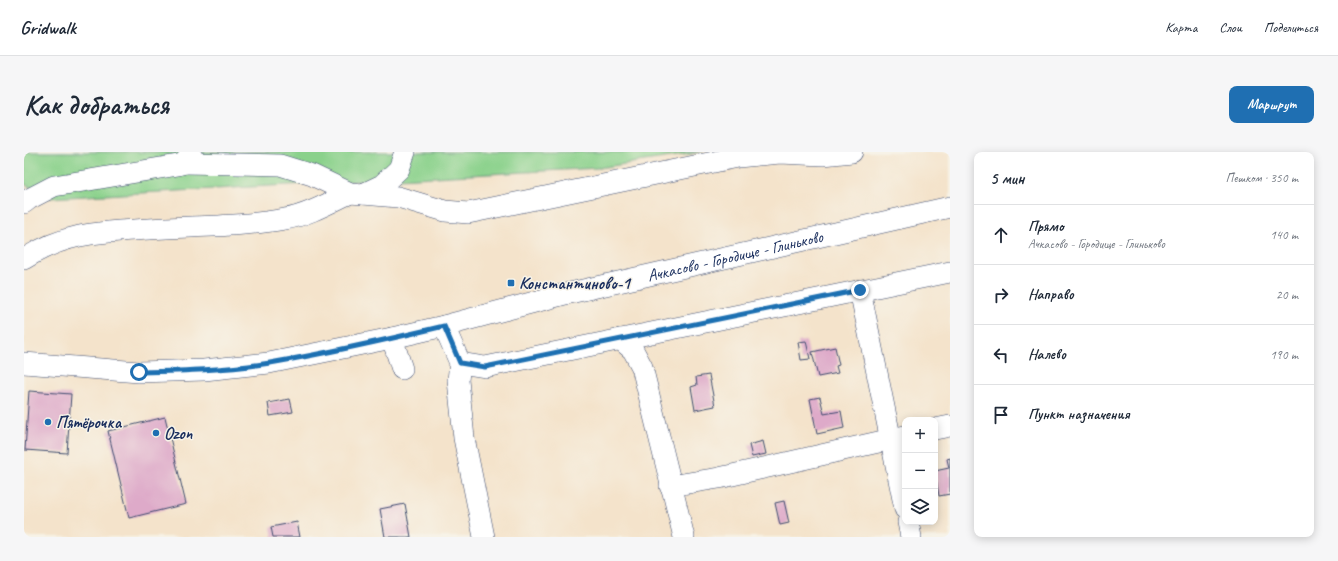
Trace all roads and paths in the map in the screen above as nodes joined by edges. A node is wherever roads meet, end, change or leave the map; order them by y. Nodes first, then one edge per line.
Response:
1 (405, 152) edge
2 (852, 152) edge
3 (188, 157) edge
4 (357, 194) junction
5 (24, 203) edge
6 (950, 207) edge
7 (24, 258) edge
8 (950, 272) edge
9 (860, 290) junction
10 (444, 326) junction
11 (392, 338) junction
12 (620, 339) junction
13 (24, 363) edge
14 (460, 363) junction
15 (402, 369) dead end
16 (950, 426) edge
17 (938, 428) edge
18 (898, 437) edge
19 (670, 486) junction
20 (903, 489) edge
21 (909, 525) edge
22 (484, 537) edge
23 (684, 537) edge
24 (911, 537) edge

1 - 4 street
2 - 4 street
3 - 4 street
3 - 5 street
4 - 7 street
6 - 10 street, Ачкасово - Городище - Глиньково
8 - 9 street
9 - 12 street
9 - 18 street
10 - 11 street, Ачкасово - Городище - Глиньково
10 - 14 street
11 - 13 street, Ачкасово - Городище - Глиньково
11 - 15 street
12 - 14 street
12 - 19 street
14 - 22 street
16 - 17 street
18 - 19 street
18 - 20 street
19 - 23 street
21 - 24 street

